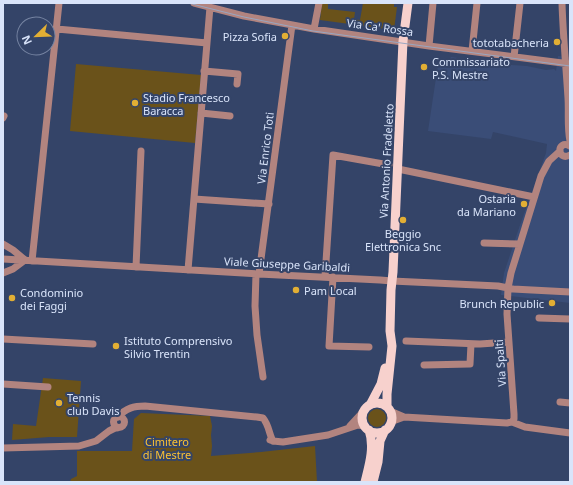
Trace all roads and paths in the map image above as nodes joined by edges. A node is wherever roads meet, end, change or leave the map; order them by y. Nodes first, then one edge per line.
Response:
1 (59, 3) edge
2 (194, 3) edge
3 (319, 3) edge
4 (408, 3) edge
5 (433, 3) edge
6 (477, 3) edge
7 (520, 3) edge
8 (562, 5) edge
9 (570, 6) edge
10 (210, 7) junction
11 (292, 25) junction
12 (56, 29) joint
13 (314, 29) junction
14 (403, 41) junction
15 (206, 43) junction
16 (429, 46) junction
17 (472, 51) junction
18 (53, 56) edge
19 (514, 57) junction
20 (567, 64) edge
21 (204, 71) junction
22 (237, 84) dead end
23 (201, 113) junction
24 (230, 116) dead end
25 (568, 121) junction
26 (570, 141) edge
27 (570, 146) edge
28 (141, 151) dead end
29 (565, 154) edge
30 (389, 165) dead end
31 (398, 170) junction
32 (534, 197) junction
33 (194, 199) junction
34 (269, 204) junction
35 (484, 243) dead end
36 (3, 244) edge
37 (520, 244) junction
38 (3, 259) edge
39 (28, 260) junction
40 (136, 267) junction
41 (188, 270) junction
42 (3, 273) edge
43 (257, 274) junction
44 (325, 277) junction
45 (333, 277) junction
46 (392, 281) junction
47 (508, 288) junction
48 (570, 292) edge
49 (539, 318) dead end
50 (570, 319) edge
51 (390, 330) junction
52 (3, 339) edge
53 (406, 341) dead end
54 (509, 342) junction
55 (93, 344) dead end
56 (470, 344) junction
57 (369, 347) dead end
58 (424, 365) dead end
59 (263, 377) dead end
60 (3, 384) edge
61 (48, 387) dead end
62 (560, 402) dead end
63 (570, 403) edge
64 (370, 405) junction
65 (142, 406) junction
66 (389, 409) junction
67 (363, 412) junction
68 (404, 417) junction
69 (116, 422) junction
70 (512, 422) junction
71 (388, 427) junction
72 (348, 428) junction
73 (367, 428) junction
74 (570, 433) edge
75 (3, 448) edge
76 (365, 482) edge
77 (373, 482) edge

1 - 12 street
2 - 10 street, Via Ca' Rossa
3 - 13 street
4 - 14 main road, Via Antonio Fradeletto
5 - 16 street
6 - 17 street
7 - 19 street
8 - 9 street
8 - 20 street
10 - 11 street, Via Ca' Rossa
10 - 15 street
11 - 13 street, Via Ca' Rossa
11 - 34 street, Via Enrico Toti
12 - 15 street
13 - 14 street, Via Ca' Rossa
14 - 16 street, Via Ca' Rossa
14 - 31 main road, Via Antonio Fradeletto
15 - 21 street
16 - 17 street, Via Ca' Rossa
17 - 19 street, Via Ca' Rossa
18 - 39 street
19 - 20 street, Via Ca' Rossa
20 - 25 street
21 - 22 street
21 - 23 street
23 - 24 street
23 - 33 street
25 - 26 street
25 - 29 street
27 - 29 street
28 - 40 street
29 - 32 street, Via Spalti
30 - 44 street
31 - 32 street
31 - 46 main road, Via Antonio Fradeletto
32 - 37 street, Via Spalti
33 - 34 street
33 - 41 street
34 - 43 street, Via Enrico Toti
35 - 37 street
36 - 39 street
37 - 47 street, Via Spalti
38 - 39 street, Viale Giuseppe Garibaldi
39 - 40 street, Viale Giuseppe Garibaldi
39 - 42 street
40 - 41 street, Viale Giuseppe Garibaldi
41 - 43 street, Viale Giuseppe Garibaldi
43 - 44 street, Viale Giuseppe Garibaldi
43 - 59 street, Via Enrico Toti
44 - 45 street, Viale Giuseppe Garibaldi
45 - 46 street, Viale Giuseppe Garibaldi
45 - 57 street
46 - 47 street, Viale Giuseppe Garibaldi
46 - 51 main road, Via Antonio Fradeletto
47 - 48 street, Viale Giuseppe Garibaldi
47 - 54 street, Via Spalti
49 - 50 street
51 - 64 main road
51 - 66 main road
52 - 55 street
53 - 56 street
54 - 56 street
54 - 70 street, Via Spalti
56 - 58 street
60 - 61 street
62 - 63 street
64 - 66 main road
64 - 67 main road
65 - 69 street
65 - 69 street
65 - 72 street
66 - 68 street
66 - 71 main road
67 - 72 street
67 - 73 main road
68 - 70 street
68 - 71 street
69 - 75 street
70 - 74 street
71 - 73 main road
71 - 77 main road
72 - 73 street
73 - 76 main road

